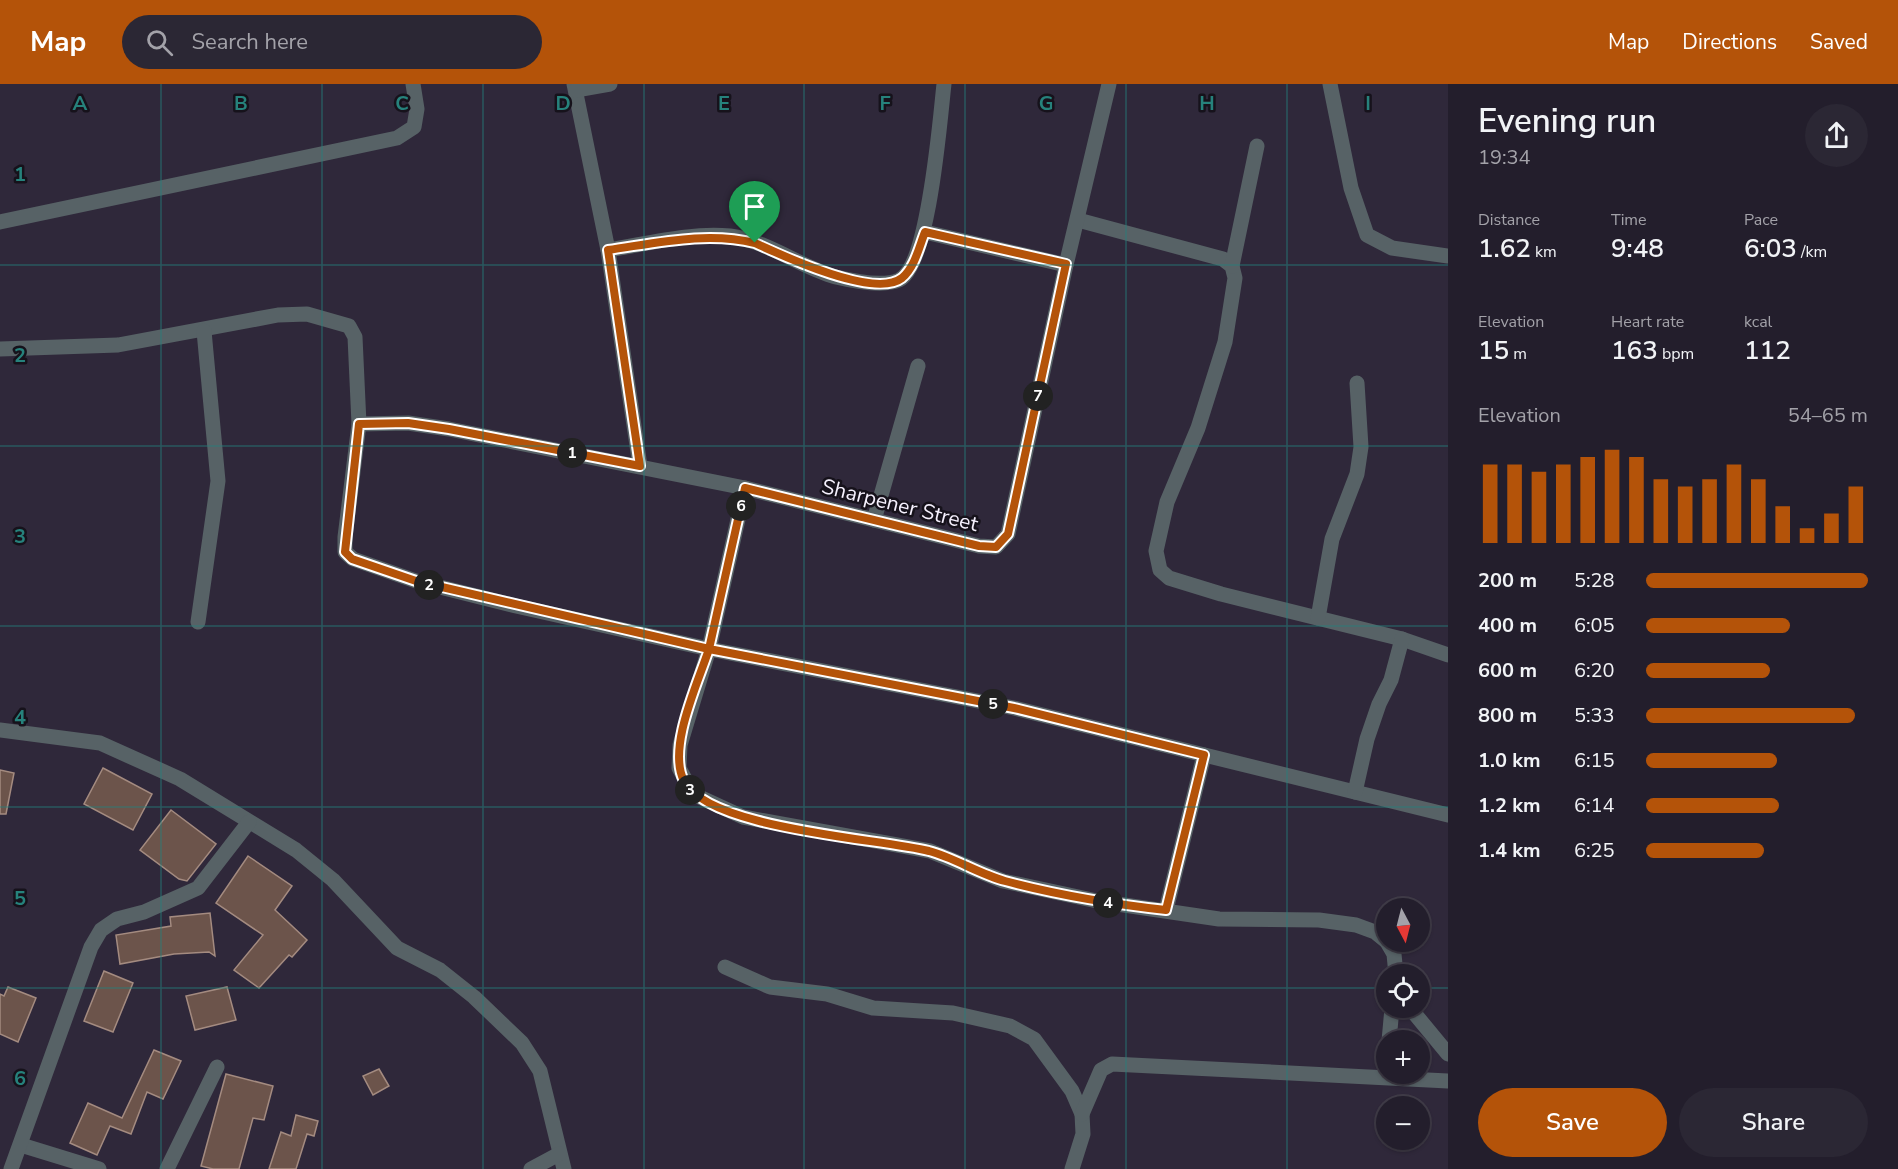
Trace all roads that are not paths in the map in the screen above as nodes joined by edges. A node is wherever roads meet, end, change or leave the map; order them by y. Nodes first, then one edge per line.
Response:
1 (412, 84) edge
2 (610, 84) edge
3 (944, 84) edge
4 (1109, 84) edge
5 (1330, 84) edge
6 (575, 87) edge
7 (1257, 146) dead end
8 (1078, 220) junction
9 (0, 222) edge
10 (925, 232) junction
11 (608, 250) junction
12 (1448, 256) edge
13 (1066, 264) junction
14 (1232, 266) junction
15 (204, 330) junction
16 (0, 349) edge
17 (918, 366) dead end
18 (1357, 383) dead end
19 (359, 424) junction
20 (640, 466) junction
21 (745, 488) junction
22 (874, 520) junction
23 (1318, 618) junction
24 (198, 622) dead end
25 (1402, 639) junction
26 (709, 649) junction
27 (1448, 655) edge
28 (0, 730) edge
29 (1204, 755) junction
30 (1355, 792) junction
31 (1448, 815) edge
32 (249, 822) junction
33 (1166, 910) junction
34 (1376, 934) edge
35 (725, 967) dead end
36 (1418, 1018) edge
37 (1448, 1054) edge
38 (217, 1067) dead end
39 (1376, 1076) edge
40 (1430, 1080) edge
41 (1448, 1081) edge
42 (1082, 1114) junction
43 (21, 1145) junction
44 (562, 1162) edge
45 (11, 1169) edge
46 (99, 1169) edge
47 (166, 1169) edge
48 (531, 1169) edge
49 (1072, 1169) edge

1 - 9 street
2 - 6 street
3 - 10 street
4 - 8 street, Sharpener Street
5 - 12 street
6 - 11 street
7 - 14 street
8 - 13 street, Sharpener Street
8 - 14 street
10 - 11 street
10 - 13 street
11 - 20 street
13 - 22 street, Sharpener Street
14 - 23 street
15 - 16 street
15 - 19 street
15 - 24 street
17 - 22 street
18 - 23 street
19 - 20 street, Sharpener Street
19 - 26 street
20 - 21 street, Sharpener Street
21 - 22 street, Sharpener Street
21 - 26 street
23 - 25 street
25 - 27 street
25 - 30 street
26 - 29 street
26 - 33 street
28 - 32 street
29 - 30 street
29 - 33 street
30 - 31 street
32 - 43 street
32 - 44 street
33 - 34 street
35 - 42 street
36 - 37 street
38 - 47 street
39 - 42 street
40 - 41 street
42 - 49 street
43 - 45 street
43 - 46 street
44 - 48 street

